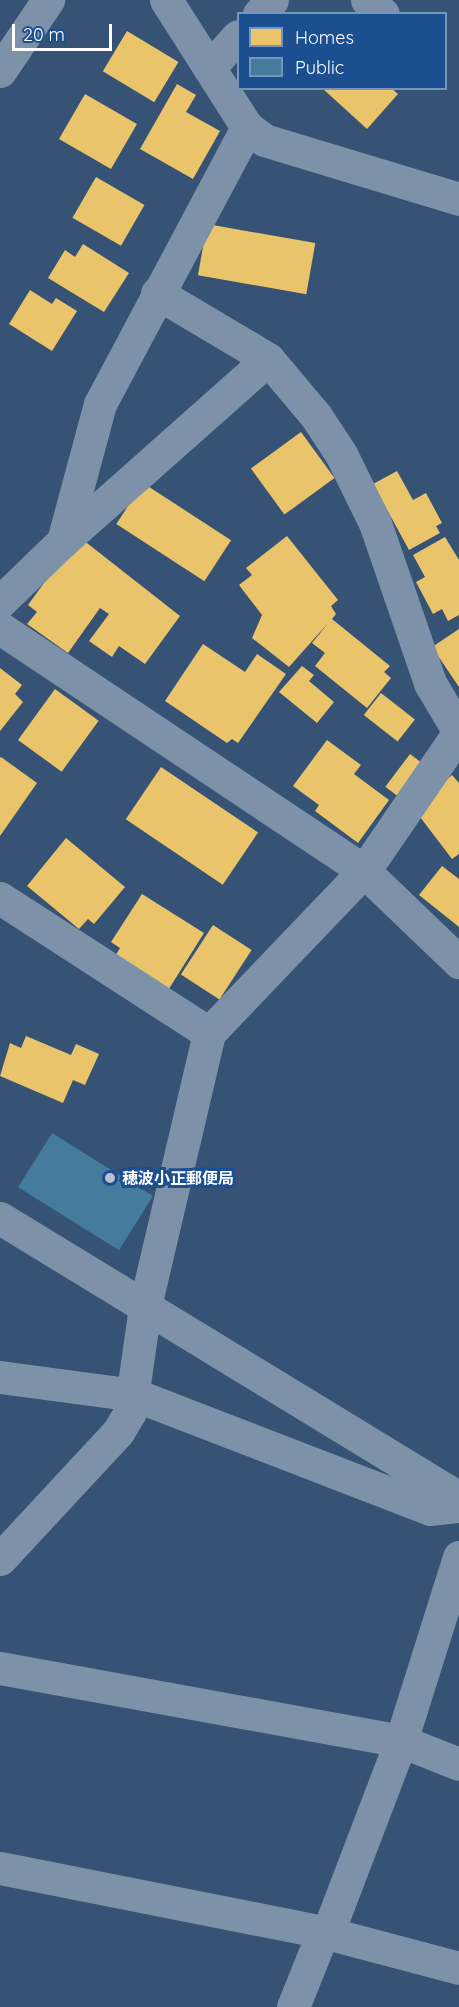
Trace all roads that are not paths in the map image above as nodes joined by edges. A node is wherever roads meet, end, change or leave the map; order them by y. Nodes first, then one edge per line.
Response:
1 (48, 0) edge
2 (166, 0) edge
3 (272, 0) edge
4 (367, 0) edge
5 (261, 12) edge
6 (381, 12) edge
7 (237, 37) edge
8 (209, 68) junction
9 (0, 71) edge
10 (247, 127) junction
11 (459, 199) edge
12 (157, 293) junction
13 (268, 359) junction
14 (63, 542) junction
15 (0, 602) edge
16 (0, 628) edge
17 (459, 732) edge
18 (364, 871) junction
19 (0, 898) edge
20 (459, 962) edge
21 (209, 1033) junction
22 (0, 1218) edge
23 (145, 1306) junction
24 (0, 1377) edge
25 (135, 1395) junction
26 (459, 1498) edge
27 (459, 1506) edge
28 (459, 1557) edge
29 (0, 1559) edge
30 (0, 1668) edge
31 (401, 1741) junction
32 (459, 1764) edge
33 (0, 1868) edge
34 (323, 1932) junction
35 (459, 1968) edge
36 (292, 2007) edge

1 - 9 street
2 - 8 street
3 - 5 street
4 - 6 street
7 - 8 street
8 - 10 street
10 - 11 street
10 - 12 street
12 - 13 street
12 - 14 street
13 - 14 street
13 - 17 street
14 - 15 street
16 - 18 street
17 - 18 street
18 - 20 street
18 - 21 street
19 - 21 street
21 - 23 street
22 - 23 street
23 - 25 street
23 - 26 street
24 - 25 street
25 - 27 street
25 - 29 street
28 - 31 street
30 - 31 street
31 - 32 street
31 - 34 street
33 - 34 street
34 - 35 street
34 - 36 street

